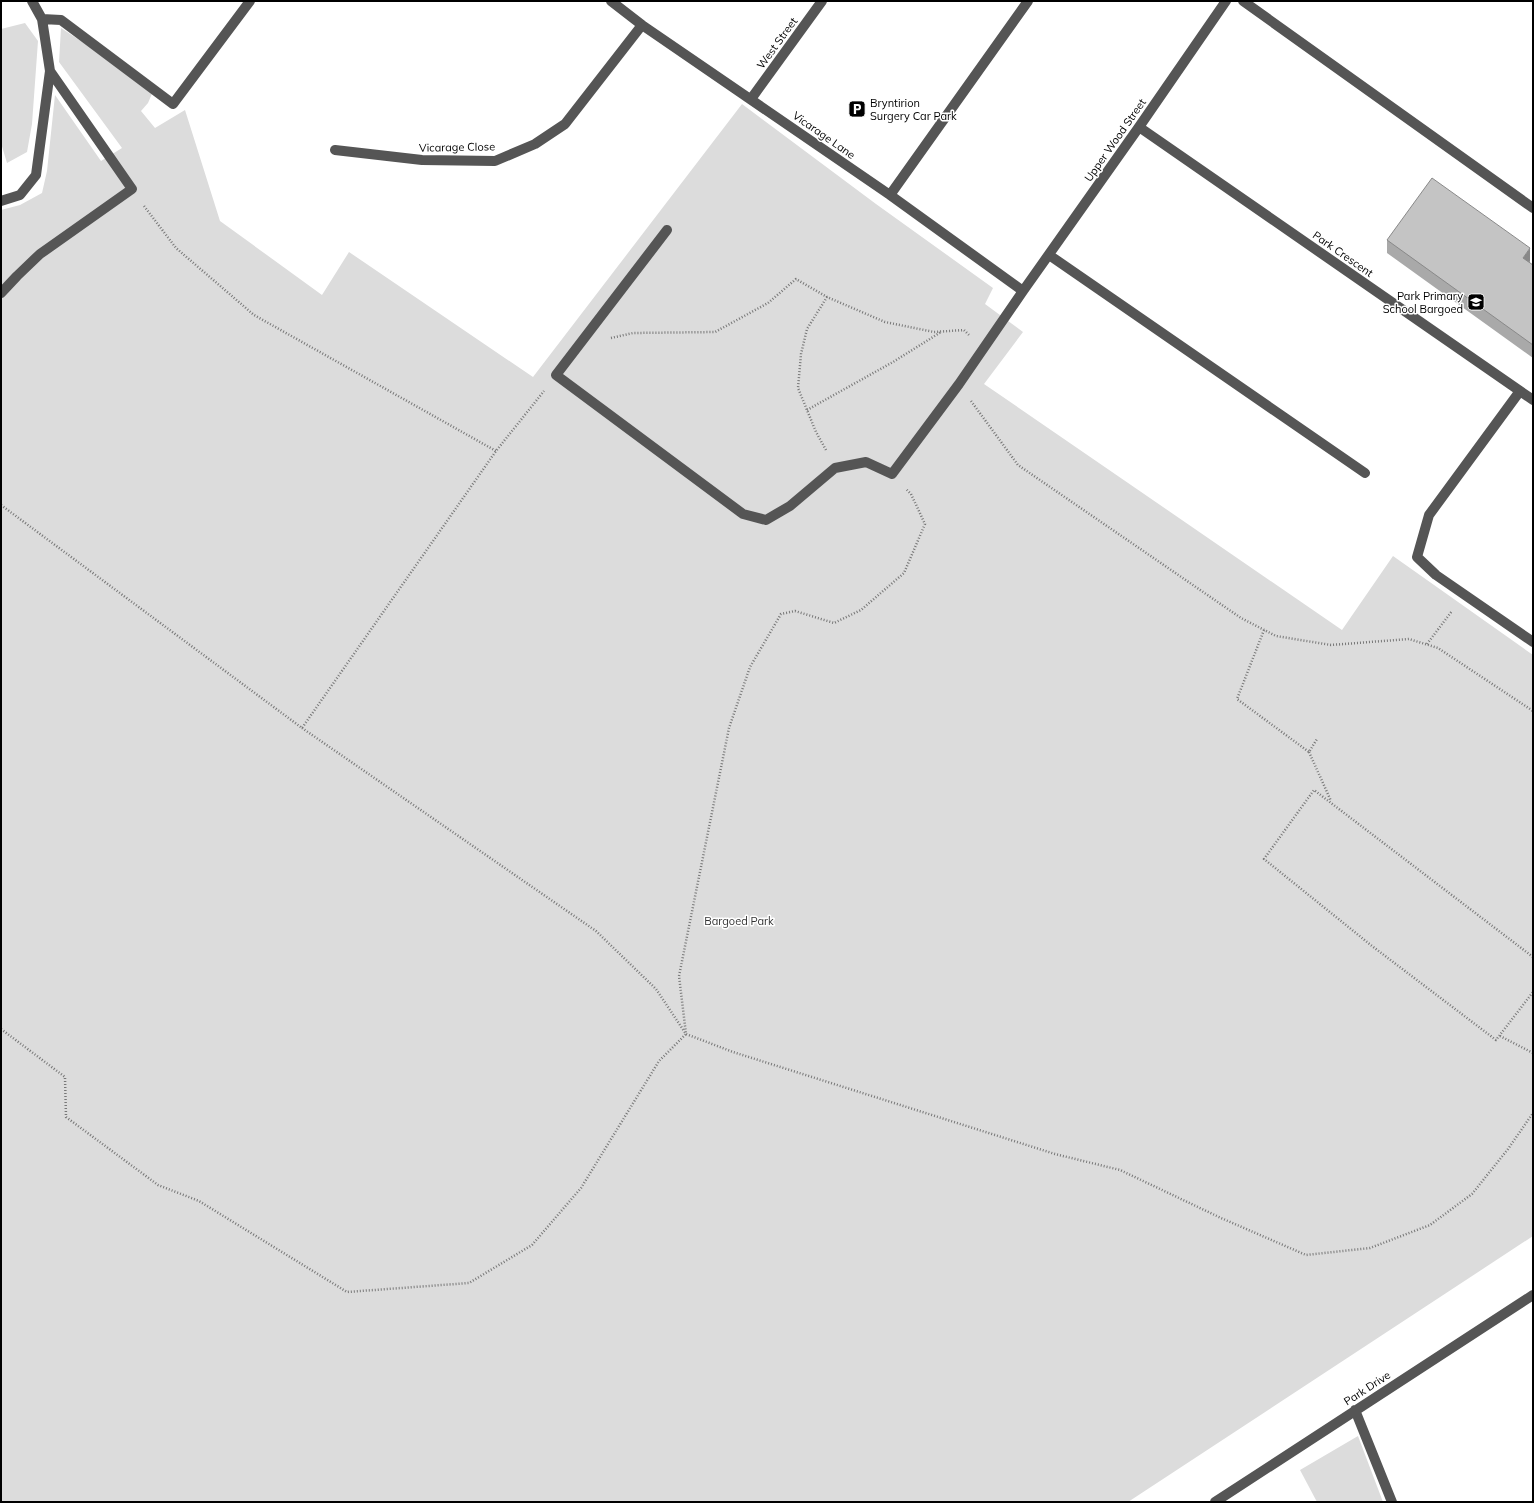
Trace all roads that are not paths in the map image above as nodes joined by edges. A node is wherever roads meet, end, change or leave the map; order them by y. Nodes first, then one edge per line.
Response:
1 (32, 1) edge
2 (250, 1) edge
3 (822, 1) edge
4 (1028, 1) edge
5 (1226, 1) edge
6 (1243, 1) edge
7 (614, 2) edge
8 (42, 19) junction
9 (642, 25) junction
10 (50, 71) junction
11 (752, 99) junction
12 (1139, 127) junction
13 (335, 150) dead end
14 (890, 195) junction
15 (1, 201) edge
16 (1533, 208) edge
17 (667, 230) dead end
18 (1048, 255) junction
19 (1023, 291) junction
20 (1, 293) edge
21 (1520, 391) junction
22 (1533, 400) edge
23 (1365, 473) dead end
24 (1533, 642) edge
25 (1533, 1295) edge
26 (1355, 1410) junction
27 (1215, 1502) edge
28 (1392, 1502) edge

1 - 8 street
2 - 8 street
3 - 11 street, West Street
4 - 14 street
5 - 12 street, Upper Wood Street
6 - 16 street
7 - 9 street, Vicarage Lane
8 - 10 street
9 - 11 street, Vicarage Lane
9 - 13 street, Vicarage Close
10 - 15 street
10 - 20 street
11 - 14 street, Vicarage Lane
12 - 18 street, Upper Wood Street
12 - 21 street, Park Crescent
14 - 19 street, Vicarage Lane
17 - 19 street, Upper Wood Street
18 - 19 street, Upper Wood Street
18 - 23 street
21 - 22 street, Park Crescent
21 - 24 street
25 - 26 street, Park Drive
26 - 27 street, Park Drive
26 - 28 street

